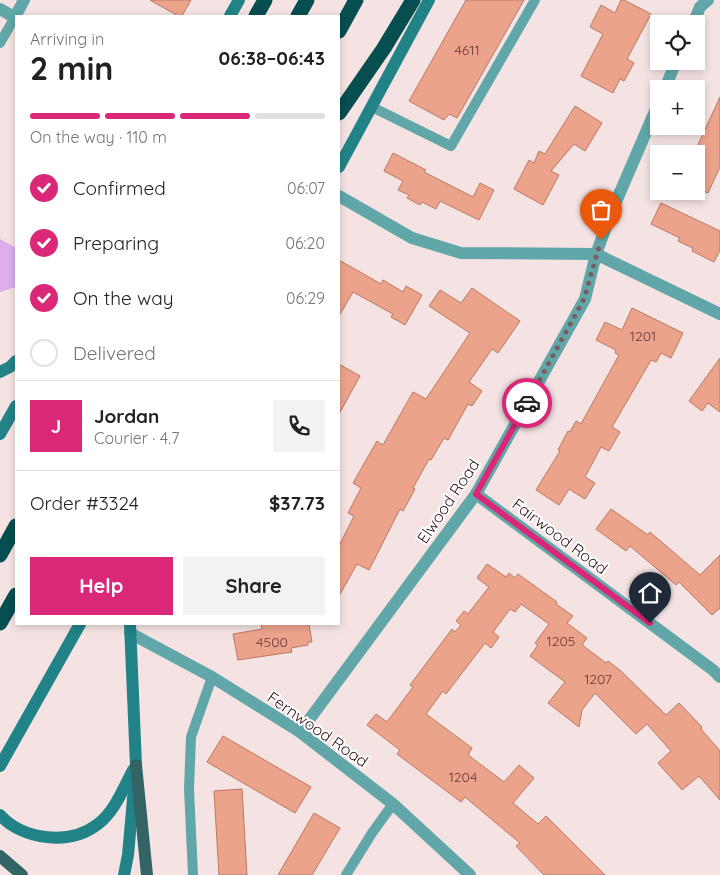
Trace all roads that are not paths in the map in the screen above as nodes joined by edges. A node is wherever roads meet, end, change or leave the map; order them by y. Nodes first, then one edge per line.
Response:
1 (24, 0) edge
2 (239, 0) edge
3 (265, 0) edge
4 (307, 0) edge
5 (356, 0) edge
6 (414, 0) edge
7 (429, 0) edge
8 (535, 0) edge
9 (708, 0) edge
10 (0, 9) edge
11 (16, 15) edge
12 (231, 15) edge
13 (257, 15) edge
14 (299, 15) edge
15 (697, 15) edge
16 (15, 18) edge
17 (340, 29) edge
18 (0, 43) edge
19 (372, 107) junction
20 (340, 112) edge
21 (650, 123) edge
22 (340, 165) edge
23 (340, 197) edge
24 (596, 254) junction
25 (720, 314) edge
26 (15, 362) edge
27 (0, 372) edge
28 (15, 408) edge
29 (0, 434) edge
30 (476, 494) junction
31 (15, 528) edge
32 (0, 555) edge
33 (15, 597) edge
34 (0, 623) edge
35 (79, 625) edge
36 (130, 628) edge
37 (212, 677) junction
38 (720, 677) edge
39 (300, 732) junction
40 (136, 765) junction
41 (0, 766) edge
42 (393, 804) junction
43 (0, 815) edge
44 (0, 856) edge
45 (22, 875) edge
46 (124, 875) edge
47 (147, 875) edge
48 (193, 875) edge
49 (346, 875) edge
50 (470, 875) edge

1 - 11 street
2 - 12 main road
3 - 13 highway
4 - 14 highway
5 - 17 highway
6 - 20 highway
7 - 19 main road
8 - 19 lane
9 - 15 street
10 - 16 street
16 - 18 lane
19 - 22 main road
21 - 24 street, Elwood Road
23 - 24 street
24 - 25 street
24 - 30 street, Elwood Road
26 - 27 main road
28 - 29 main road
30 - 38 street, Fairwood Road
30 - 39 street, Elwood Road
31 - 32 highway
33 - 34 highway
35 - 41 main road
36 - 37 street, Fernwood Road
36 - 40 main road
37 - 39 street, Fernwood Road
37 - 48 lane
39 - 42 street, Fernwood Road
40 - 43 main road
40 - 46 main road
40 - 47 main road
42 - 49 lane
42 - 50 street, Fernwood Road
44 - 45 main road

